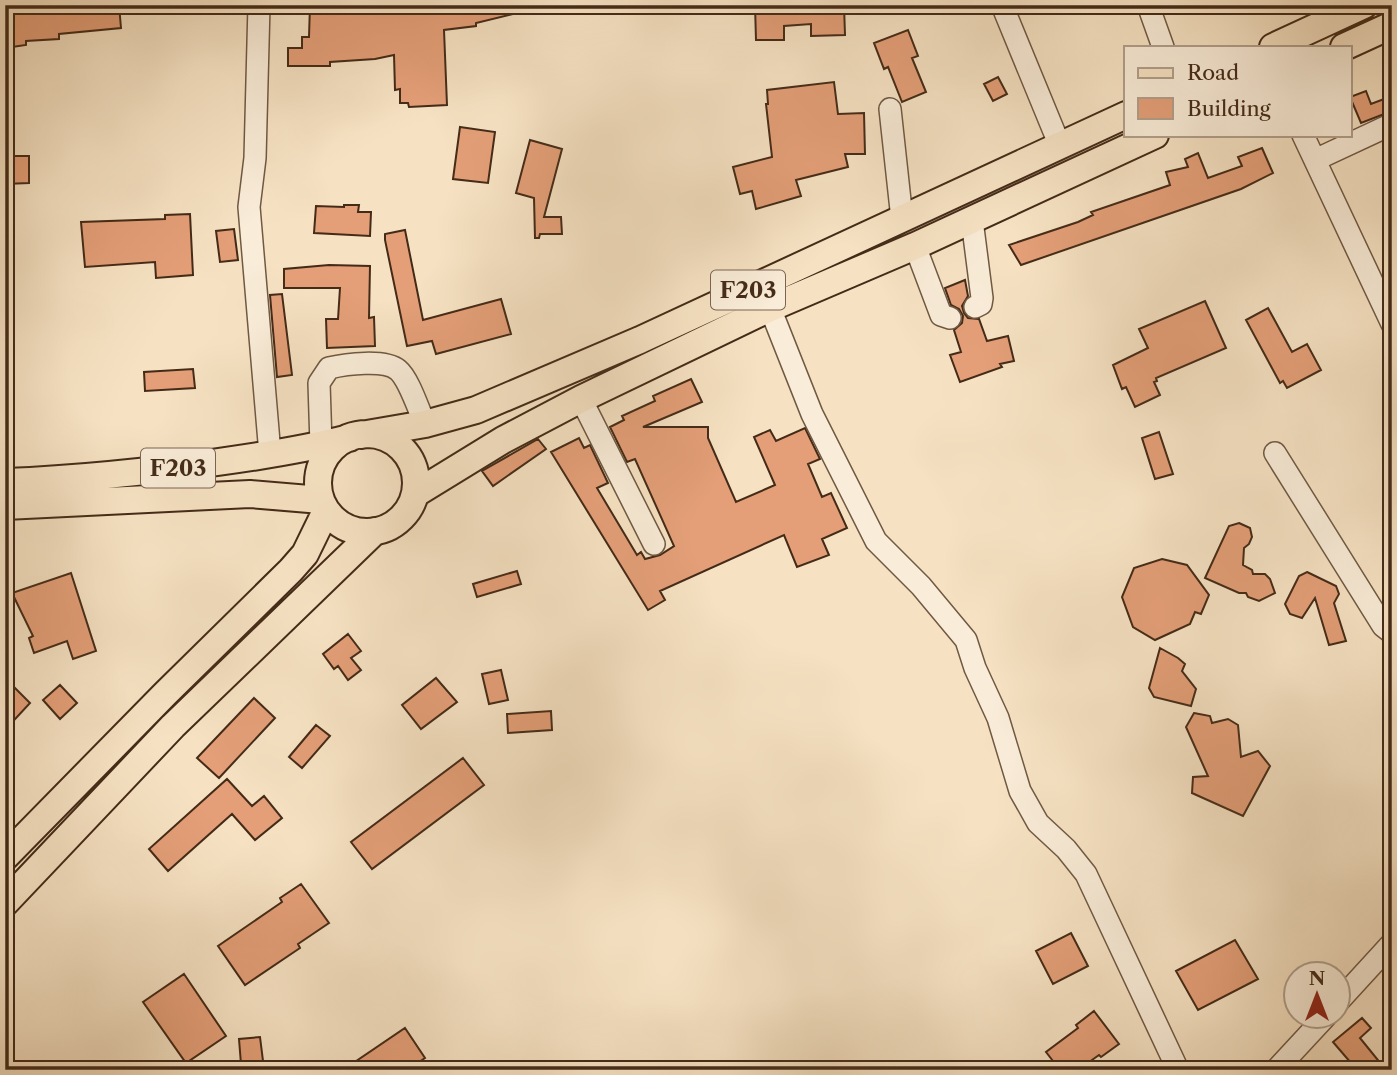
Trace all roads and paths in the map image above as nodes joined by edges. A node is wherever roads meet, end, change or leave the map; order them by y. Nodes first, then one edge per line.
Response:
1 (259, 5) edge
2 (1002, 5) edge
3 (1148, 5) edge
4 (1364, 5) edge
5 (1391, 27) edge
6 (1163, 46) edge
7 (1275, 46) edge
8 (1346, 46) edge
9 (890, 109) dead end
10 (1124, 117) edge
11 (1392, 124) edge
12 (1153, 136) edge
13 (1303, 136) edge
14 (1060, 146) junction
15 (1315, 160) junction
16 (902, 219) junction
17 (972, 219) junction
18 (915, 246) junction
19 (975, 307) dead end
20 (770, 308) junction
21 (950, 318) dead end
22 (1392, 324) edge
23 (581, 399) junction
24 (425, 424) junction
25 (355, 436) junction
26 (321, 445) junction
27 (1275, 453) dead end
28 (270, 454) junction
29 (5, 482) edge
30 (415, 494) junction
31 (323, 505) junction
32 (5, 506) edge
33 (376, 531) junction
34 (653, 544) dead end
35 (1392, 633) edge
36 (5, 857) edge
37 (5, 903) edge
38 (1392, 943) edge
39 (1352, 987) edge
40 (1313, 1030) edge
41 (1178, 1070) edge
42 (1276, 1070) edge

1 - 28 street
2 - 14 street
3 - 6 street
4 - 7 main road
5 - 8 main road
9 - 16 street
10 - 14 main road, F203
11 - 15 street
12 - 17 main road, F203
13 - 15 street
14 - 16 main road, F203
15 - 22 street
16 - 24 main road, F203
17 - 18 main road, F203
17 - 19 street
18 - 20 main road, F203
18 - 21 street
20 - 23 main road, F203
20 - 41 street
23 - 30 main road, F203
23 - 34 street
24 - 25 main road, F203
24 - 26 street
25 - 26 main road, F203
25 - 30 main road
25 - 31 main road
26 - 28 main road, F203
27 - 35 street
28 - 29 main road, F203
30 - 33 main road
31 - 32 main road, F203
31 - 33 main road
31 - 36 main road
33 - 37 main road
38 - 39 street
40 - 42 street

